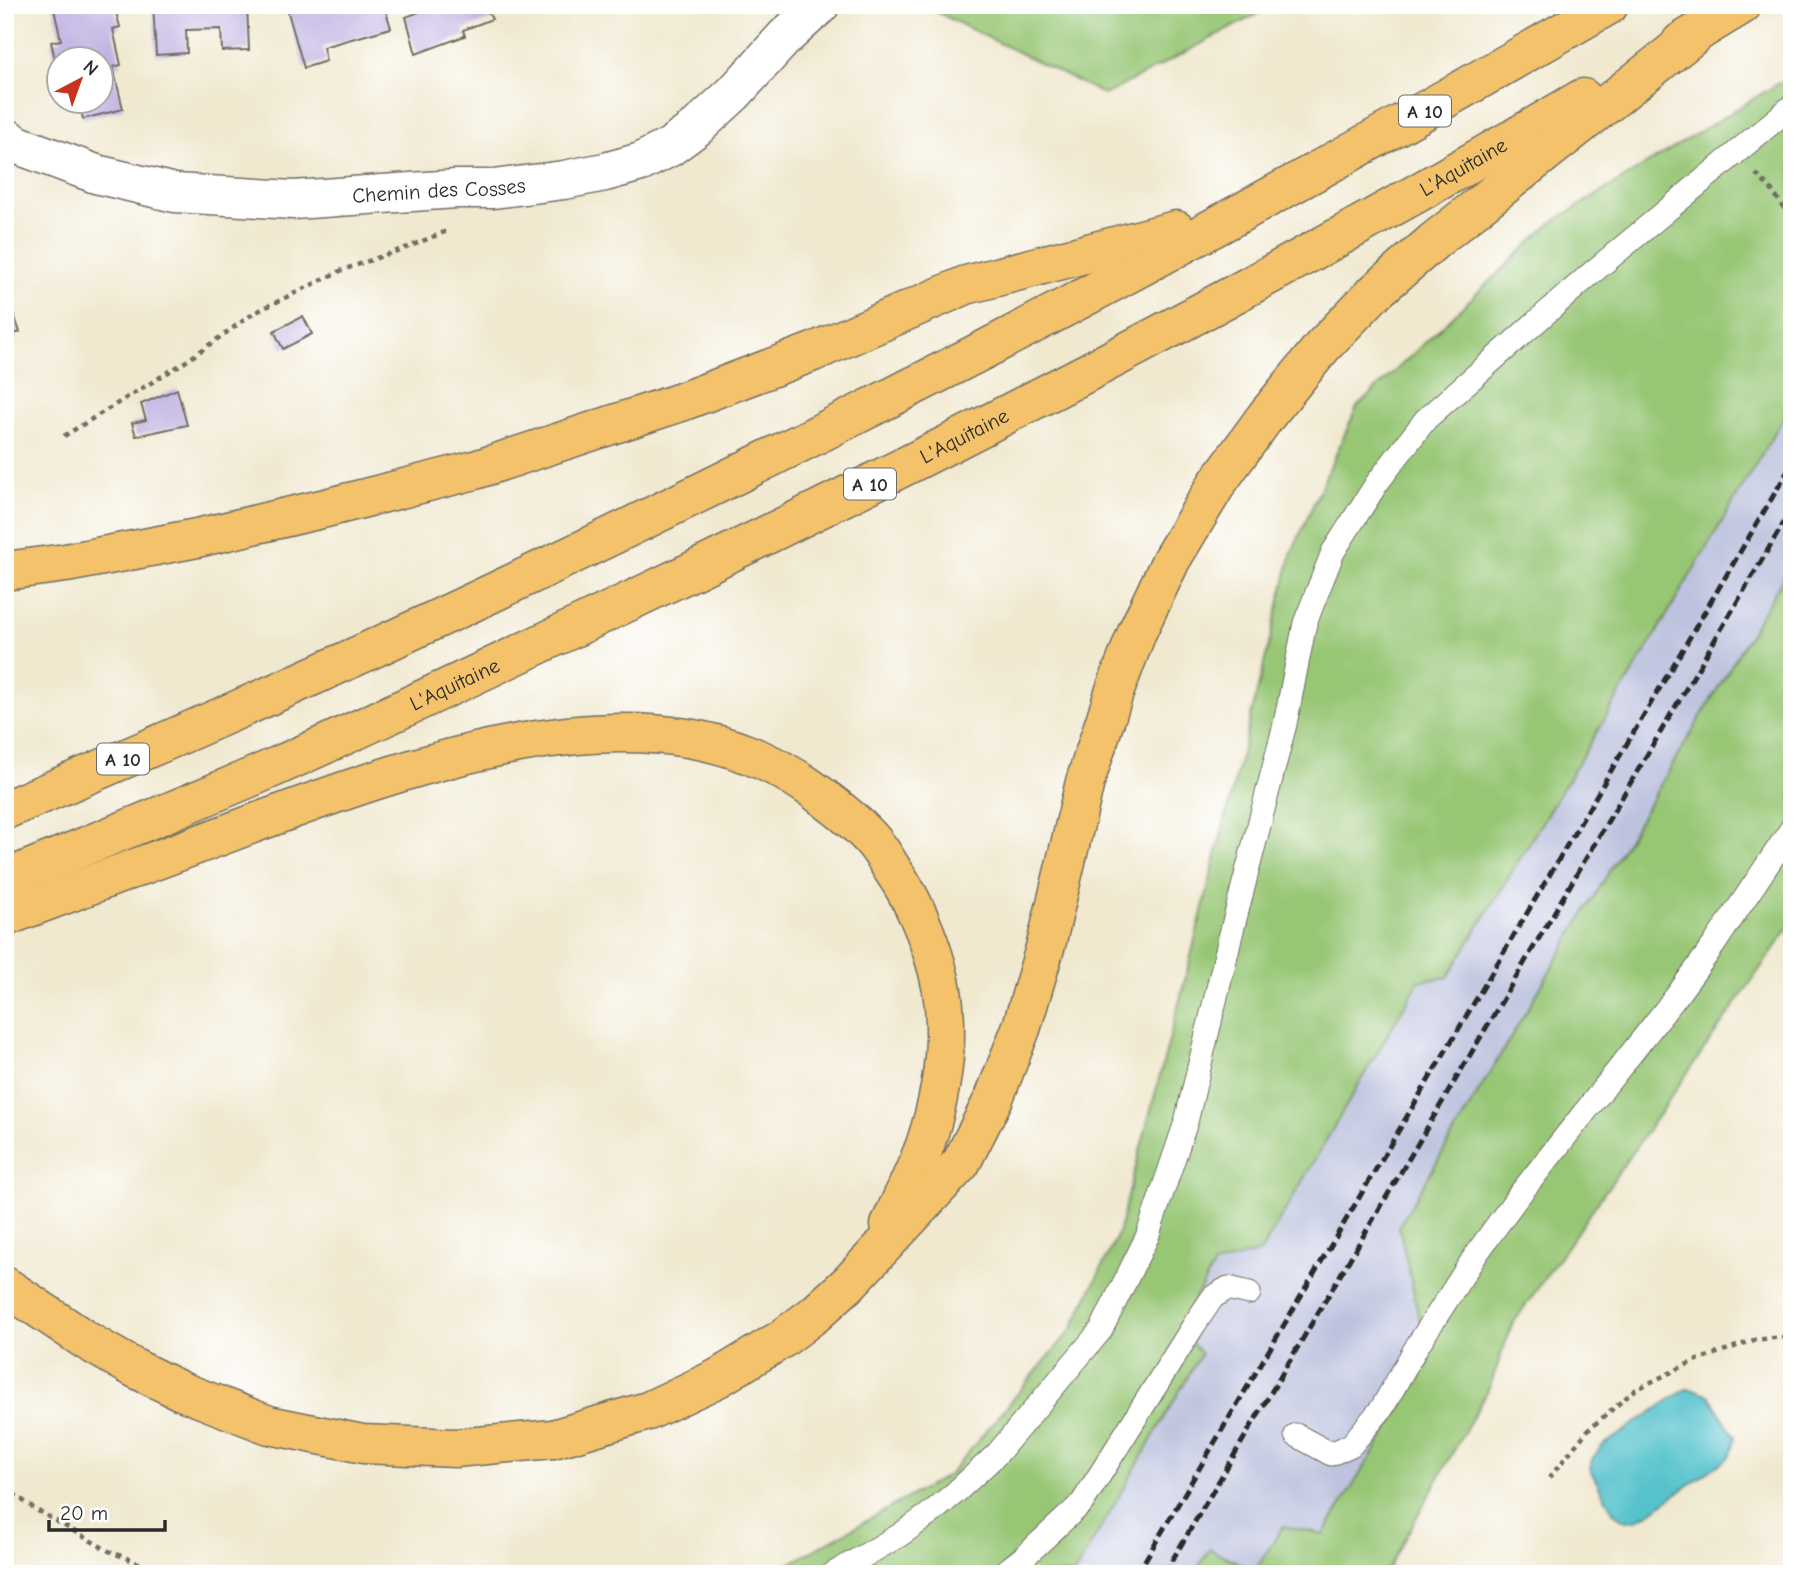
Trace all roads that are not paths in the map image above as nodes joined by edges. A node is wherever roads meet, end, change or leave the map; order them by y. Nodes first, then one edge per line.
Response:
1 (820, 5) edge
2 (1609, 5) edge
3 (1742, 5) edge
4 (1703, 29) junction
5 (1792, 106) edge
6 (5, 137) edge
7 (1239, 214) junction
8 (5, 571) edge
9 (5, 810) edge
10 (1792, 828) edge
11 (5, 879) edge
12 (5, 917) edge
13 (879, 1249) junction
14 (5, 1286) edge
15 (1249, 1293) dead end
16 (1296, 1435) dead end
17 (833, 1574) edge
18 (1002, 1574) edge

1 - 6 street, Chemin des Cosses
2 - 7 highway, A 10
3 - 4 highway, L'Aquitaine / A 10
4 - 11 highway, L'Aquitaine / A 10
4 - 13 highway
5 - 17 lane
7 - 8 highway
7 - 9 highway, A 10
10 - 16 lane
12 - 13 highway
13 - 14 highway
15 - 18 lane

